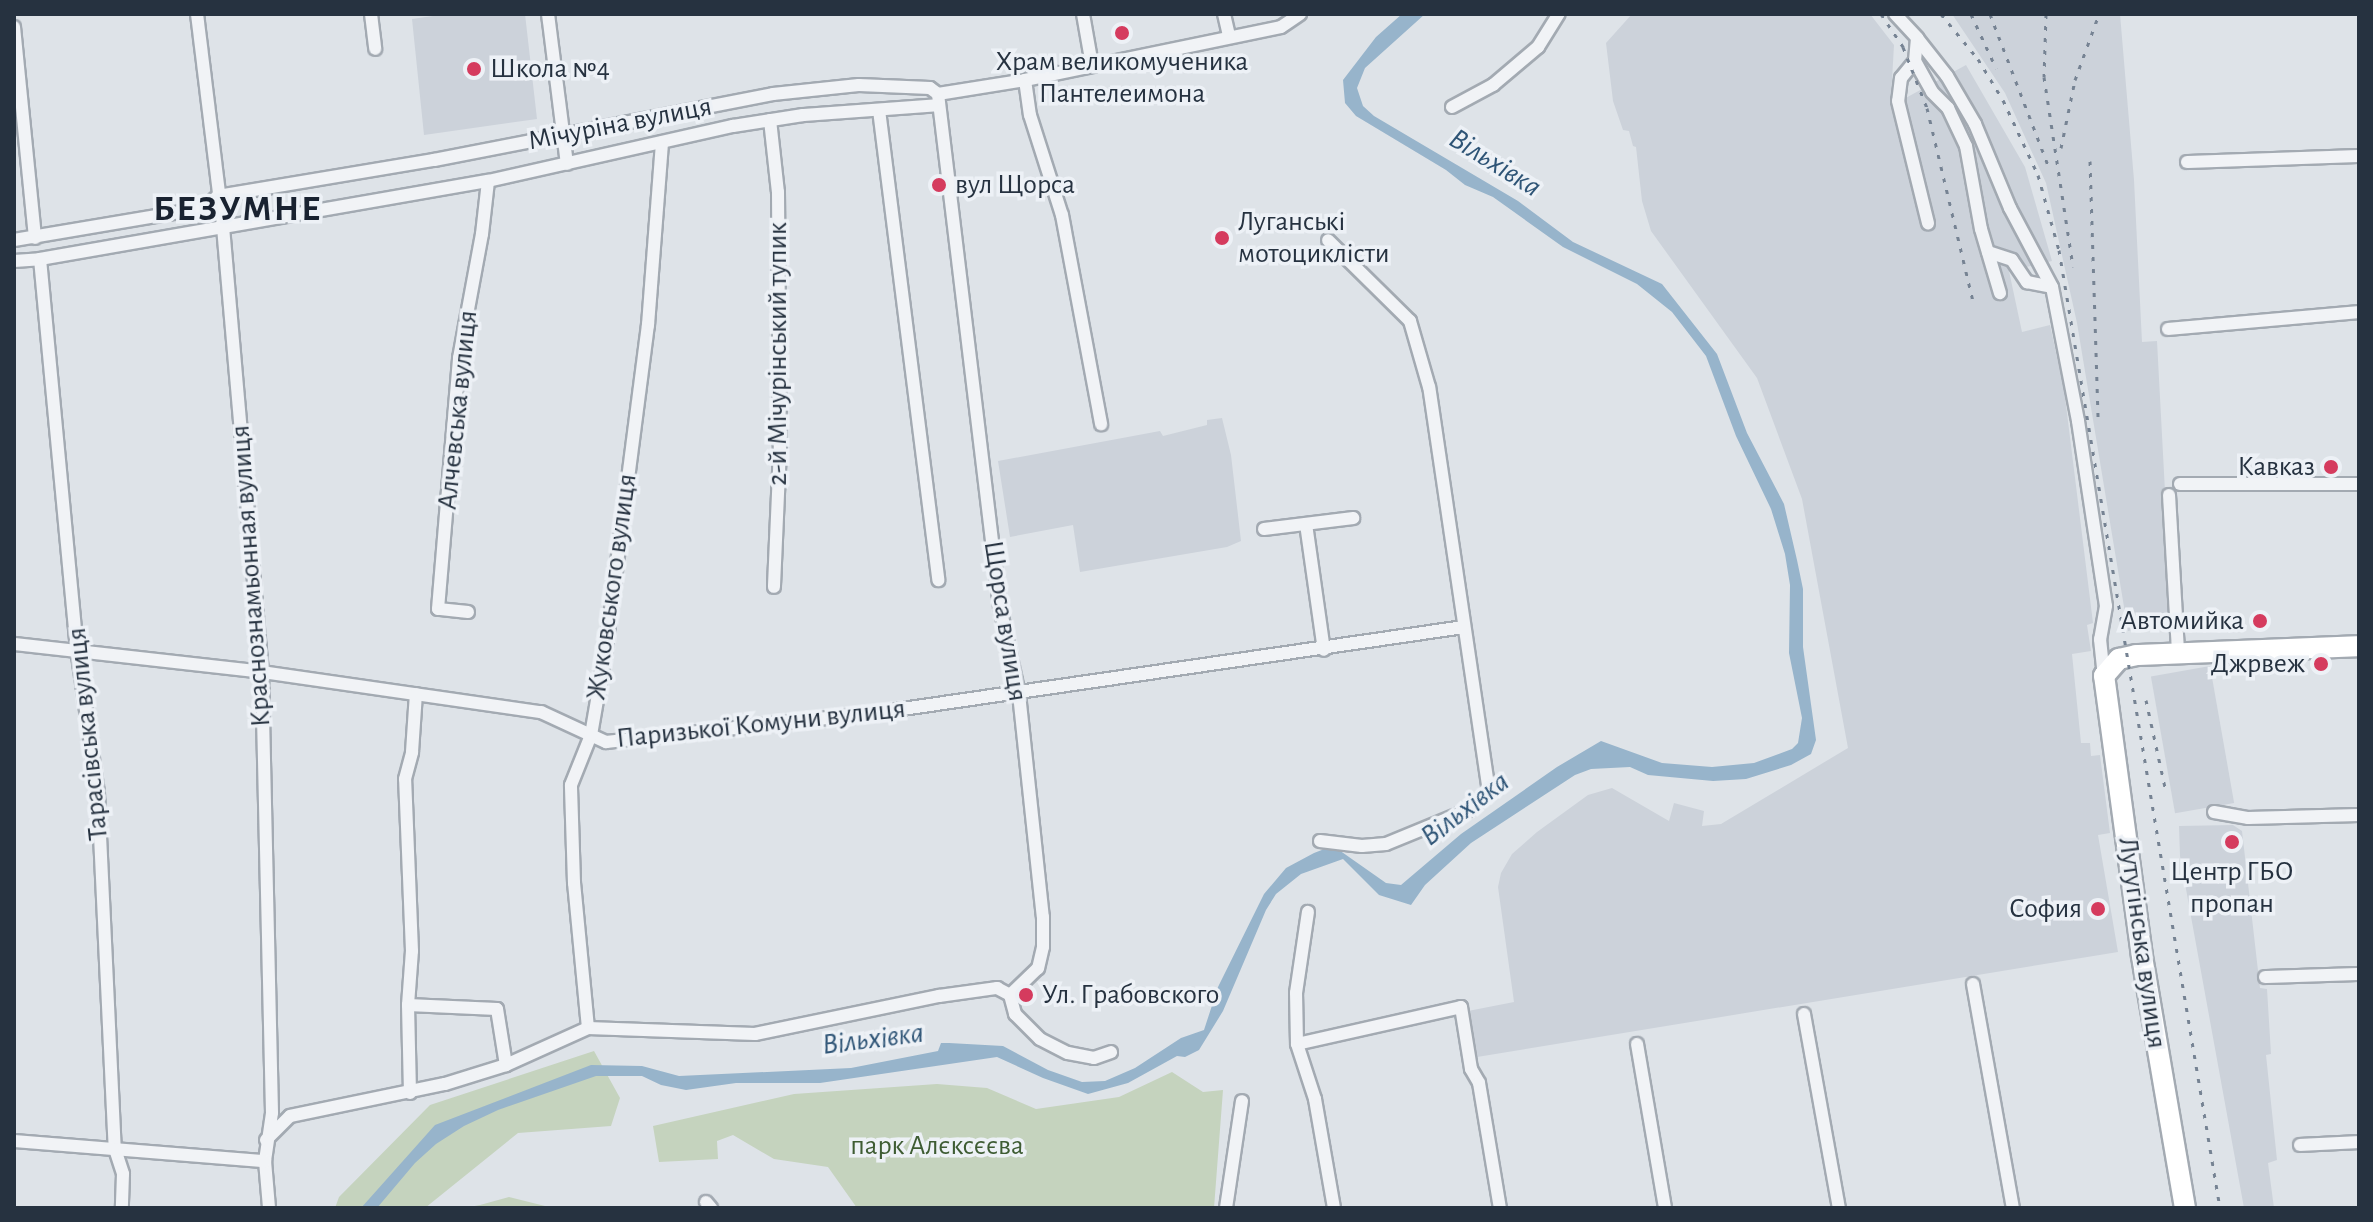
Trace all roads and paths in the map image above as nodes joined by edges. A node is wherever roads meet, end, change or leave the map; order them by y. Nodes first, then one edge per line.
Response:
1 (197, 14) edge
2 (371, 14) edge
3 (548, 14) edge
4 (1083, 14) edge
5 (1224, 14) edge
6 (1300, 14) edge
7 (1559, 14) edge
8 (1895, 14) edge
9 (14, 27) edge
10 (1229, 35) junction
11 (1917, 38) junction
12 (375, 49) dead end
13 (1915, 61) junction
14 (1092, 65) junction
15 (1025, 80) junction
16 (938, 99) junction
17 (1452, 107) dead end
18 (879, 110) junction
19 (770, 120) junction
20 (562, 136) junction
21 (662, 143) junction
22 (2359, 156) edge
23 (2187, 162) dead end
24 (567, 164) junction
25 (488, 181) junction
26 (218, 196) junction
27 (1928, 223) dead end
28 (223, 227) junction
29 (35, 238) junction
30 (14, 240) edge
31 (1328, 240) dead end
32 (1988, 252) junction
33 (40, 259) junction
34 (14, 261) edge
35 (2052, 287) junction
36 (2000, 293) dead end
37 (2359, 312) edge
38 (2168, 329) dead end
39 (1101, 424) dead end
40 (2180, 484) dead end
41 (2359, 484) edge
42 (2169, 495) dead end
43 (1353, 518) dead end
44 (1306, 524) junction
45 (1264, 529) dead end
46 (938, 580) dead end
47 (774, 587) dead end
48 (468, 612) dead end
49 (1464, 627) junction
50 (14, 644) edge
51 (2359, 646) edge
52 (77, 649) junction
53 (1324, 650) junction
54 (2178, 652) junction
55 (262, 672) junction
56 (2104, 676) junction
57 (416, 694) junction
58 (1019, 694) junction
59 (591, 735) junction
60 (2214, 812) dead end
61 (2359, 815) edge
62 (1320, 841) dead end
63 (1308, 912) dead end
64 (2359, 974) edge
65 (2265, 977) dead end
66 (1973, 984) dead end
67 (1010, 995) junction
68 (408, 1005) junction
69 (1804, 1014) dead end
70 (588, 1028) junction
71 (1297, 1044) junction
72 (1637, 1044) dead end
73 (1111, 1052) dead end
74 (506, 1065) junction
75 (410, 1093) junction
76 (1242, 1101) dead end
77 (266, 1140) junction
78 (14, 1141) edge
79 (2359, 1142) edge
80 (2300, 1145) dead end
81 (115, 1149) junction
82 (265, 1161) junction
83 (122, 1208) edge
84 (269, 1208) edge
85 (1226, 1208) edge
86 (1334, 1208) edge
87 (1500, 1208) edge
88 (1665, 1208) edge
89 (1839, 1208) edge
90 (2013, 1208) edge
91 (2185, 1208) edge

1 - 26 street, Краснознамьонная вулиця
2 - 12 street
3 - 20 street
4 - 14 street
5 - 10 street
6 - 10 street, Мічуріна вулиця
7 - 17 street
8 - 11 street
9 - 29 street
10 - 14 street, Мічуріна вулиця
11 - 13 street
11 - 35 street
13 - 27 street
13 - 32 street
14 - 15 street, Мічуріна вулиця
15 - 16 street, Мічуріна вулиця
15 - 39 street
16 - 18 street, Мічуріна вулиця
16 - 20 street, Мічуріна вулиця
16 - 58 street, Щорса вулиця
18 - 19 street, Мічуріна вулиця
18 - 46 street
19 - 21 street, Мічуріна вулиця
19 - 47 street, 2-й Мічурінський тупик
20 - 24 street
20 - 26 street, Мічуріна вулиця
21 - 24 street, Мічуріна вулиця
21 - 59 street, Жуковського вулиця
22 - 23 street
24 - 25 street, Мічуріна вулиця
25 - 28 street, Мічуріна вулиця
25 - 48 street, Алчевська вулиця
26 - 28 street, Краснознамьонная вулиця
26 - 29 street, Мічуріна вулиця
28 - 33 street, Мічуріна вулиця
28 - 55 street, Краснознамьонная вулиця
29 - 30 street, Мічуріна вулиця
31 - 49 street
32 - 35 street
32 - 36 street
33 - 34 street, Мічуріна вулиця
33 - 52 street, Тарасівська вулиця
35 - 56 street
37 - 38 street
40 - 41 street
42 - 54 street
43 - 44 street
44 - 45 street
44 - 53 street
49 - 53 street, Паризької Комуни вулиця
49 - 62 street
50 - 52 street, Паризької Комуни вулиця
51 - 54 main road
52 - 55 street, Паризької Комуни вулиця
52 - 81 street, Тарасівська вулиця
53 - 58 street, Паризької Комуни вулиця
54 - 56 main road
55 - 57 street, Паризької Комуни вулиця
55 - 77 street, Краснознамьонная вулиця
56 - 91 main road, Лутугінська вулиця
57 - 59 street, Паризької Комуни вулиця
57 - 68 street
58 - 59 street, Паризької Комуни вулиця
58 - 67 street, Щорса вулиця
59 - 70 street, Жуковського вулиця
60 - 61 street
63 - 71 street
64 - 65 street
66 - 90 street
67 - 70 street
67 - 73 street
68 - 74 street
68 - 75 street
69 - 89 street
70 - 74 street
71 - 86 street
71 - 87 street
72 - 88 street
74 - 75 street
75 - 77 street
76 - 85 street
77 - 82 street, Краснознамьонная вулиця
78 - 81 street
79 - 80 street
81 - 82 street
81 - 83 street, Тарасівська вулиця
82 - 84 street, Краснознамьонная вулиця

